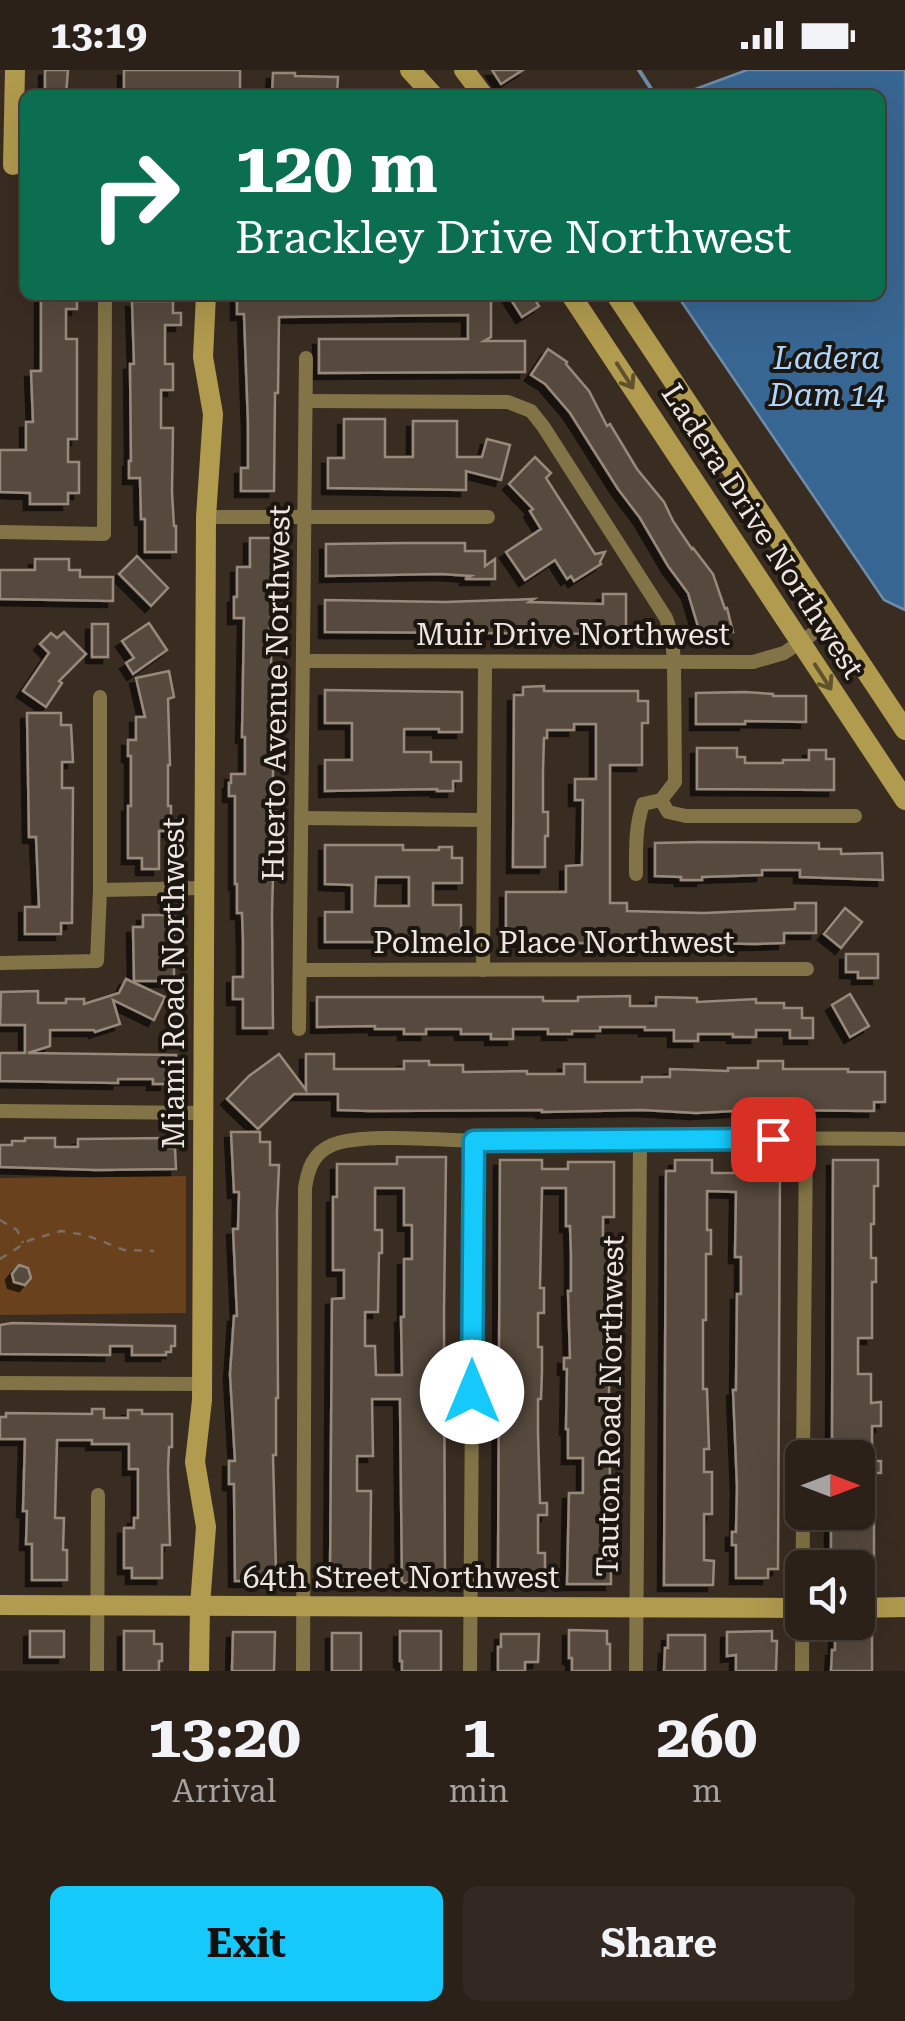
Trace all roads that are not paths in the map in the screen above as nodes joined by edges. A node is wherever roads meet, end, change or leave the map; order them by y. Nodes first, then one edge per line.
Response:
1 (15, 70) edge
2 (410, 70) edge
3 (464, 70) edge
4 (428, 90) edge
5 (479, 90) edge
6 (12, 165) edge
7 (105, 300) edge
8 (206, 300) edge
9 (574, 300) edge
10 (619, 300) edge
11 (306, 358) dead end
12 (306, 400) junction
13 (206, 516) junction
14 (305, 516) junction
15 (488, 518) dead end
16 (0, 532) edge
17 (832, 621) junction
18 (800, 642) junction
19 (304, 661) junction
20 (485, 662) junction
21 (674, 663) junction
22 (100, 697) dead end
23 (905, 730) edge
24 (661, 800) junction
25 (905, 800) edge
26 (854, 816) dead end
27 (301, 818) junction
28 (484, 820) junction
29 (636, 874) dead end
30 (204, 888) junction
31 (100, 890) junction
32 (0, 963) edge
33 (807, 969) dead end
34 (300, 970) junction
35 (483, 970) junction
36 (299, 1028) dead end
37 (0, 1111) edge
38 (203, 1112) junction
39 (806, 1138) junction
40 (905, 1140) edge
41 (474, 1141) junction
42 (640, 1141) junction
43 (0, 1382) edge
44 (202, 1384) junction
45 (803, 1440) edge
46 (98, 1495) dead end
47 (0, 1605) edge
48 (200, 1605) junction
49 (304, 1605) junction
50 (97, 1606) junction
51 (470, 1606) junction
52 (785, 1608) edge
53 (875, 1608) edge
54 (905, 1608) edge
55 (636, 1609) junction
56 (802, 1640) edge
57 (97, 1671) edge
58 (200, 1671) edge
59 (303, 1671) edge
60 (470, 1671) edge
61 (636, 1671) edge
62 (802, 1671) edge

1 - 6 street
2 - 4 street
3 - 5 street
7 - 16 street
8 - 13 street, Miami Road Northwest
9 -> 18 street, Ladera Drive Northwest
10 - 17 street, Ladera Drive Northwest
11 - 12 street, Huerto Avenue Northwest
12 - 14 street, Huerto Avenue Northwest
12 - 21 street
13 - 14 street
13 - 30 street, Miami Road Northwest
14 - 15 street
14 - 19 street, Huerto Avenue Northwest
17 - 18 street, Muir Drive Northwest
17 - 23 street, Ladera Drive Northwest
18 - 21 street, Muir Drive Northwest
18 -> 25 street, Ladera Drive Northwest
19 - 20 street, Muir Drive Northwest
19 - 27 street, Huerto Avenue Northwest
20 - 21 street, Muir Drive Northwest
20 - 28 street
21 - 24 street
22 - 31 street
24 - 26 street
24 - 29 street
27 - 28 street
27 - 34 street, Huerto Avenue Northwest
28 - 35 street
30 - 31 street
30 - 38 street, Miami Road Northwest
31 - 32 street
33 - 35 street, Polmelo Place Northwest
34 - 35 street, Polmelo Place Northwest
34 - 36 street, Huerto Avenue Northwest
37 - 38 street
38 - 44 street, Miami Road Northwest
39 - 40 street
39 - 42 street
39 - 45 street
41 - 42 street
41 - 49 street
41 - 51 street
42 - 55 street, Tauton Road Northwest
43 - 44 street
44 - 48 street, Miami Road Northwest
46 - 50 street
47 - 50 street, 64th Street Northwest
48 - 49 street, 64th Street Northwest
48 - 50 street, 64th Street Northwest
48 - 58 street, Miami Road Northwest
49 - 51 street, 64th Street Northwest
49 - 59 street
50 - 57 street
51 - 55 street, 64th Street Northwest
51 - 60 street
52 - 55 street, 64th Street Northwest
53 - 54 street
55 - 61 street, Tauton Road Northwest
56 - 62 street

